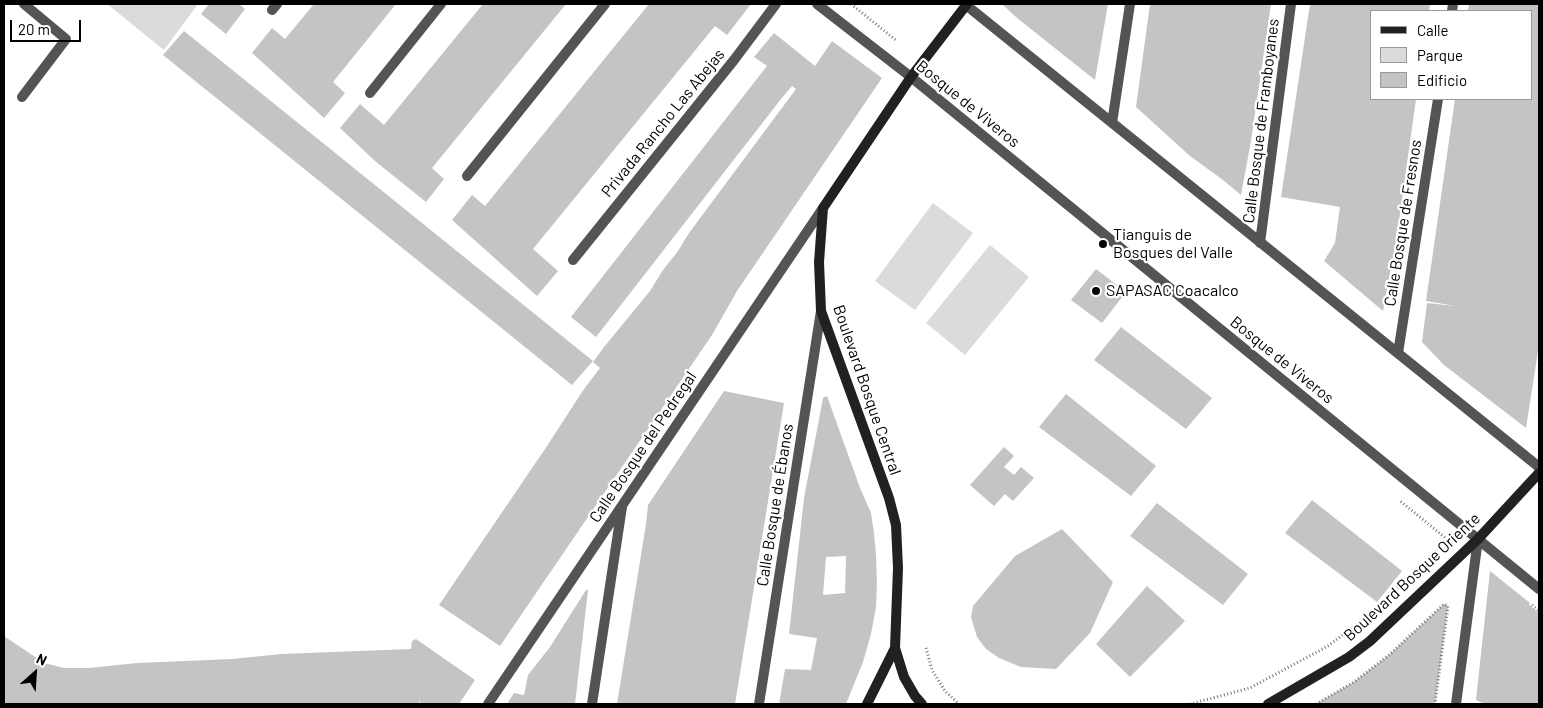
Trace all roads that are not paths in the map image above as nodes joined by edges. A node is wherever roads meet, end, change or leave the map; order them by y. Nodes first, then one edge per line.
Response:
1 (24, 4) edge
2 (441, 4) edge
3 (605, 4) edge
4 (776, 4) edge
5 (817, 4) edge
6 (966, 4) edge
7 (1130, 4) edge
8 (1291, 4) edge
9 (911, 76) junction
10 (370, 93) dead end
11 (22, 97) dead end
12 (1438, 100) edge
13 (1112, 123) junction
14 (467, 176) dead end
15 (823, 208) junction
16 (1260, 243) junction
17 (572, 260) dead end
18 (821, 311) junction
19 (1398, 353) junction
20 (1539, 467) edge
21 (1539, 473) edge
22 (622, 504) junction
23 (1478, 539) junction
24 (1539, 589) edge
25 (895, 648) junction
26 (488, 704) edge
27 (592, 704) edge
28 (759, 704) edge
29 (867, 704) edge
30 (922, 704) edge
31 (1268, 704) edge
32 (1456, 704) edge

1 - 11 street
2 - 10 street
3 - 14 street
4 - 17 street, Privada Rancho Las Abejas
5 - 9 street, Bosque de Viveros
6 - 9 street
6 - 13 street
7 - 13 street
8 - 16 street, Calle Bosque de Framboyanes
9 - 15 street
9 - 23 street, Bosque de Viveros
12 - 19 street, Calle Bosque de Fresnos
13 - 16 street
15 - 18 street, Boulevard Bosque Central
15 - 22 street, Calle Bosque del Pedregal
16 - 19 street
18 - 25 street, Boulevard Bosque Central
18 - 28 street, Calle Bosque de Ébanos
19 - 20 street
21 - 23 street, Boulevard Bosque Oriente
22 - 26 street, Calle Bosque del Pedregal
22 - 27 street
23 - 24 street, Bosque de Viveros
23 - 31 street, Boulevard Bosque Oriente
23 - 32 street
25 - 29 street, Boulevard Bosque Central
25 - 30 street

